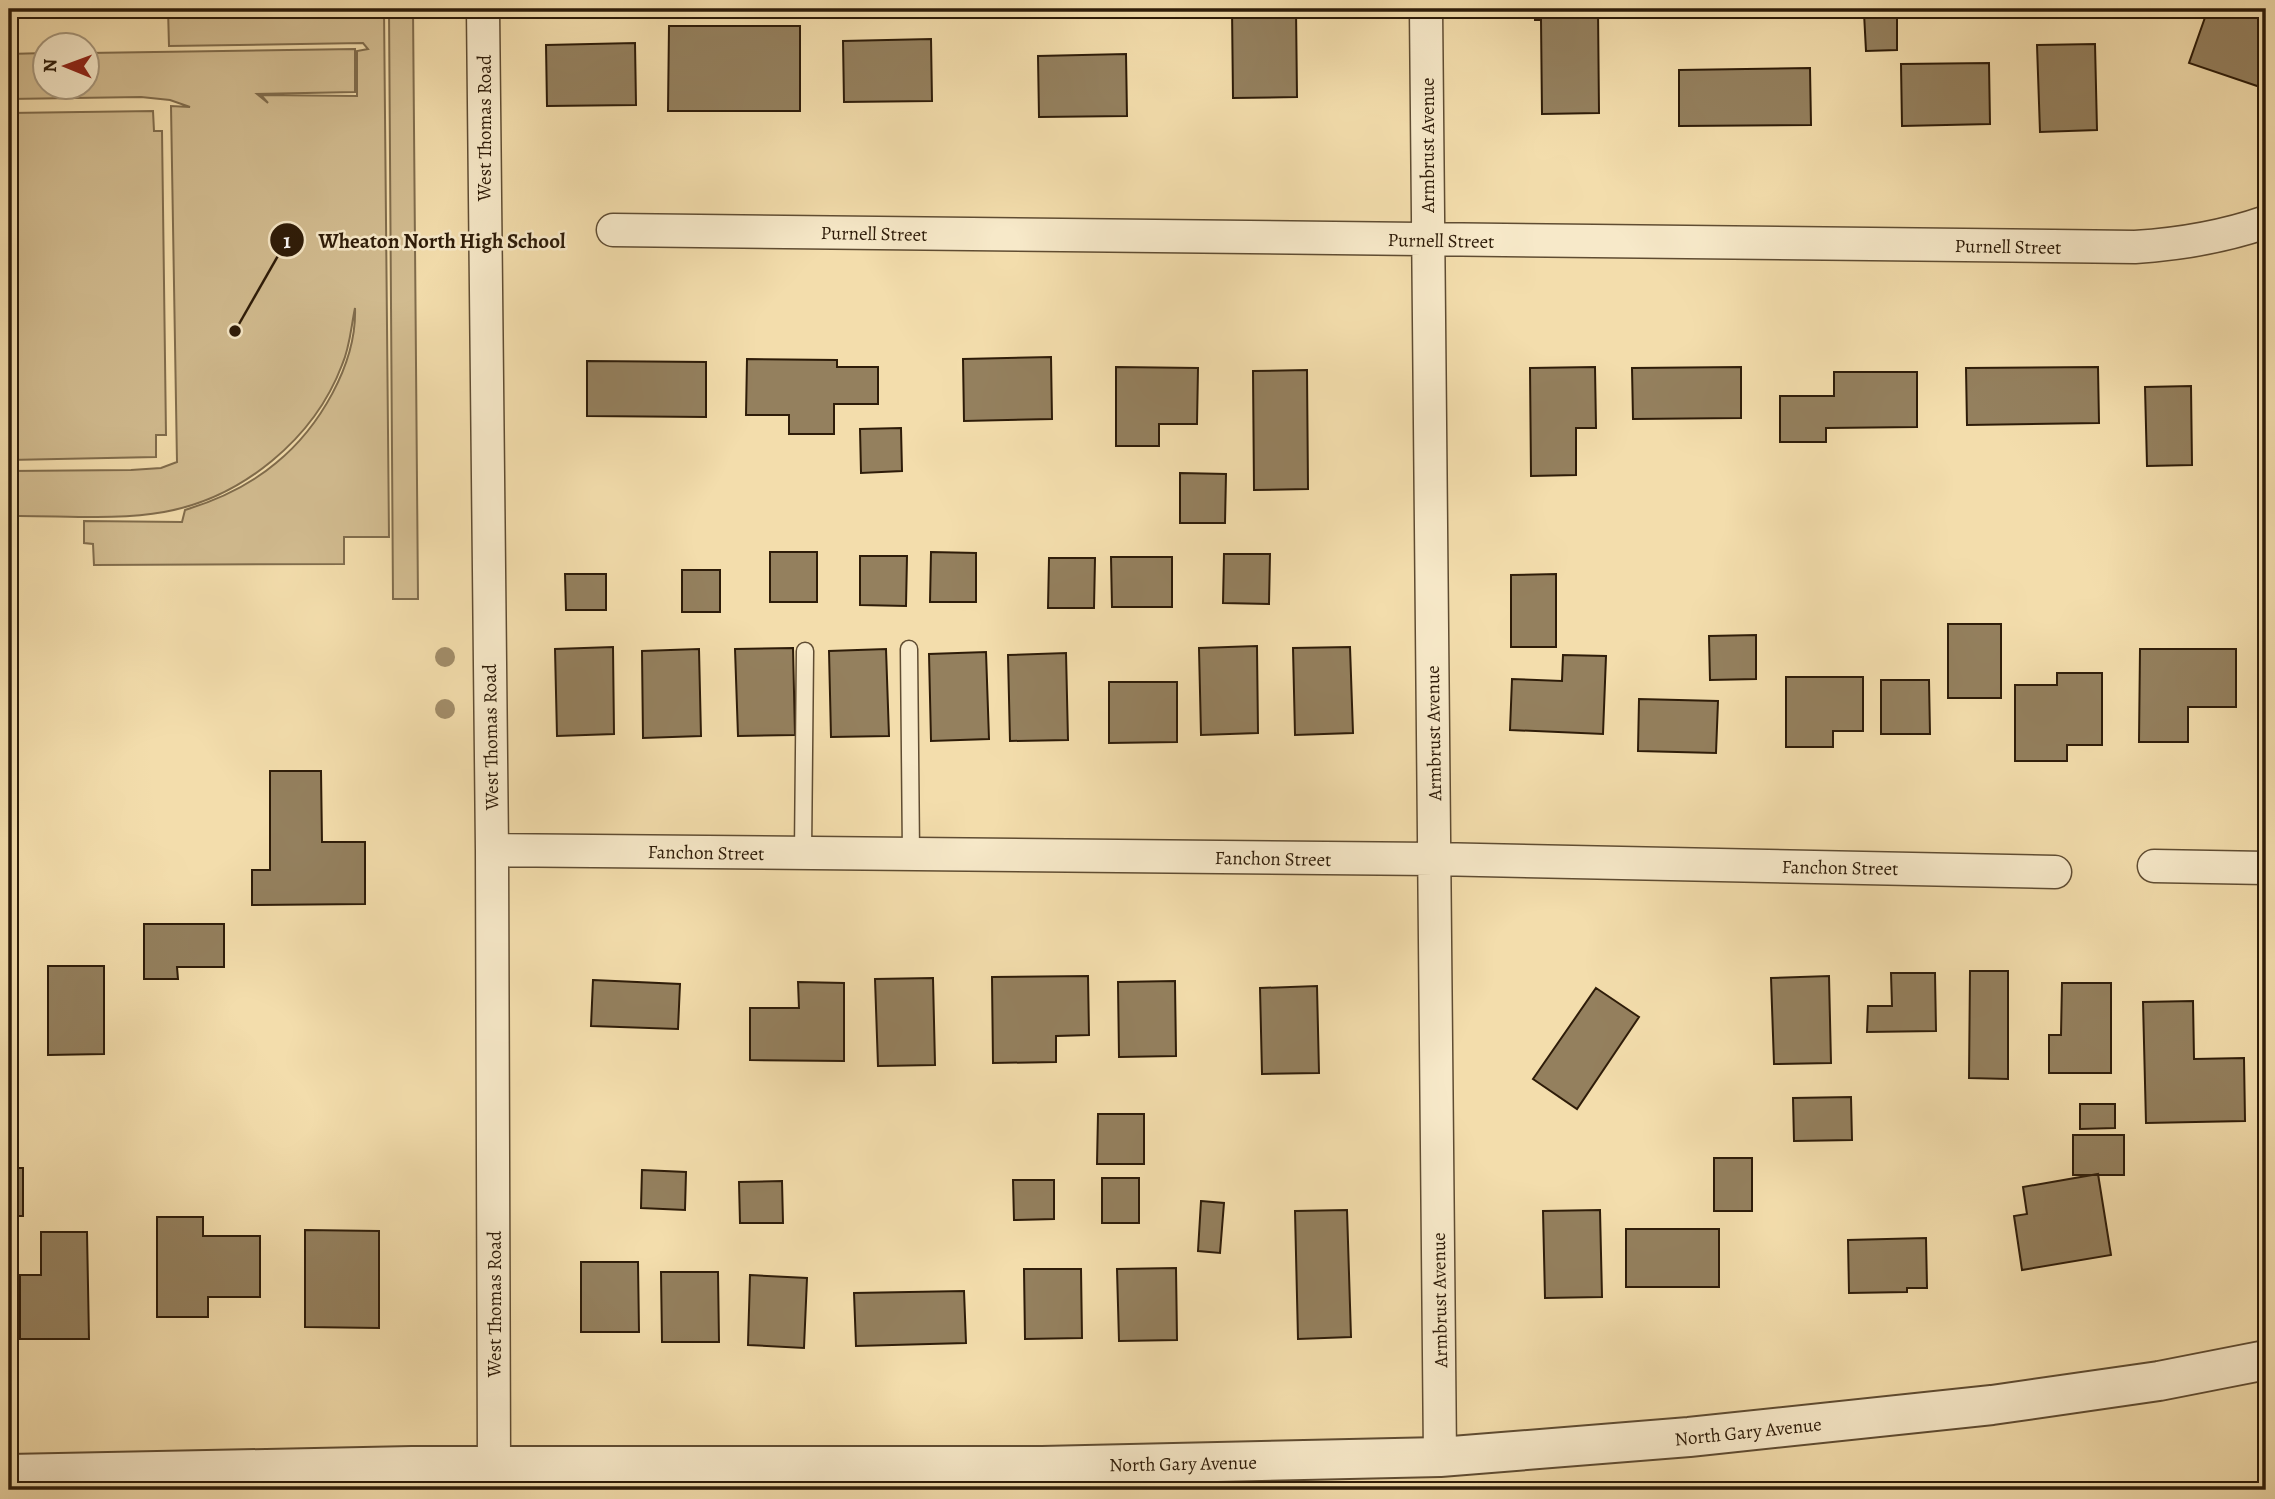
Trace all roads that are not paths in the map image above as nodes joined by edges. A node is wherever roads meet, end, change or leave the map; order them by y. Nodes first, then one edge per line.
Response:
1 (483, 9) edge
2 (1426, 9) edge
3 (2266, 222) edge
4 (613, 230) dead end
5 (1428, 240) junction
6 (909, 649) dead end
7 (805, 651) dead end
8 (492, 850) junction
9 (803, 853) junction
10 (911, 854) junction
11 (1434, 859) junction
12 (2154, 866) dead end
13 (2266, 867) edge
14 (2054, 872) dead end
15 (2266, 1360) edge
16 (1440, 1457) junction
17 (494, 1465) junction
18 (9, 1474) edge
19 (908, 1478) edge
20 (84, 1482) edge

1 - 8 street, West Thomas Road
2 - 5 street, Armbrust Avenue
3 - 5 street, Purnell Street
4 - 5 street, Purnell Street
5 - 11 street, Armbrust Avenue
6 - 10 lane
7 - 9 lane
8 - 9 street, Fanchon Street
8 - 17 street, West Thomas Road
9 - 10 street, Fanchon Street
10 - 11 street, Fanchon Street
11 - 14 street, Fanchon Street
11 - 16 street, Armbrust Avenue
12 - 13 street
15 - 16 street, North Gary Avenue
16 - 19 street, North Gary Avenue
17 - 19 street, North Gary Avenue
17 - 20 street, North Gary Avenue
18 - 20 street, North Gary Avenue

